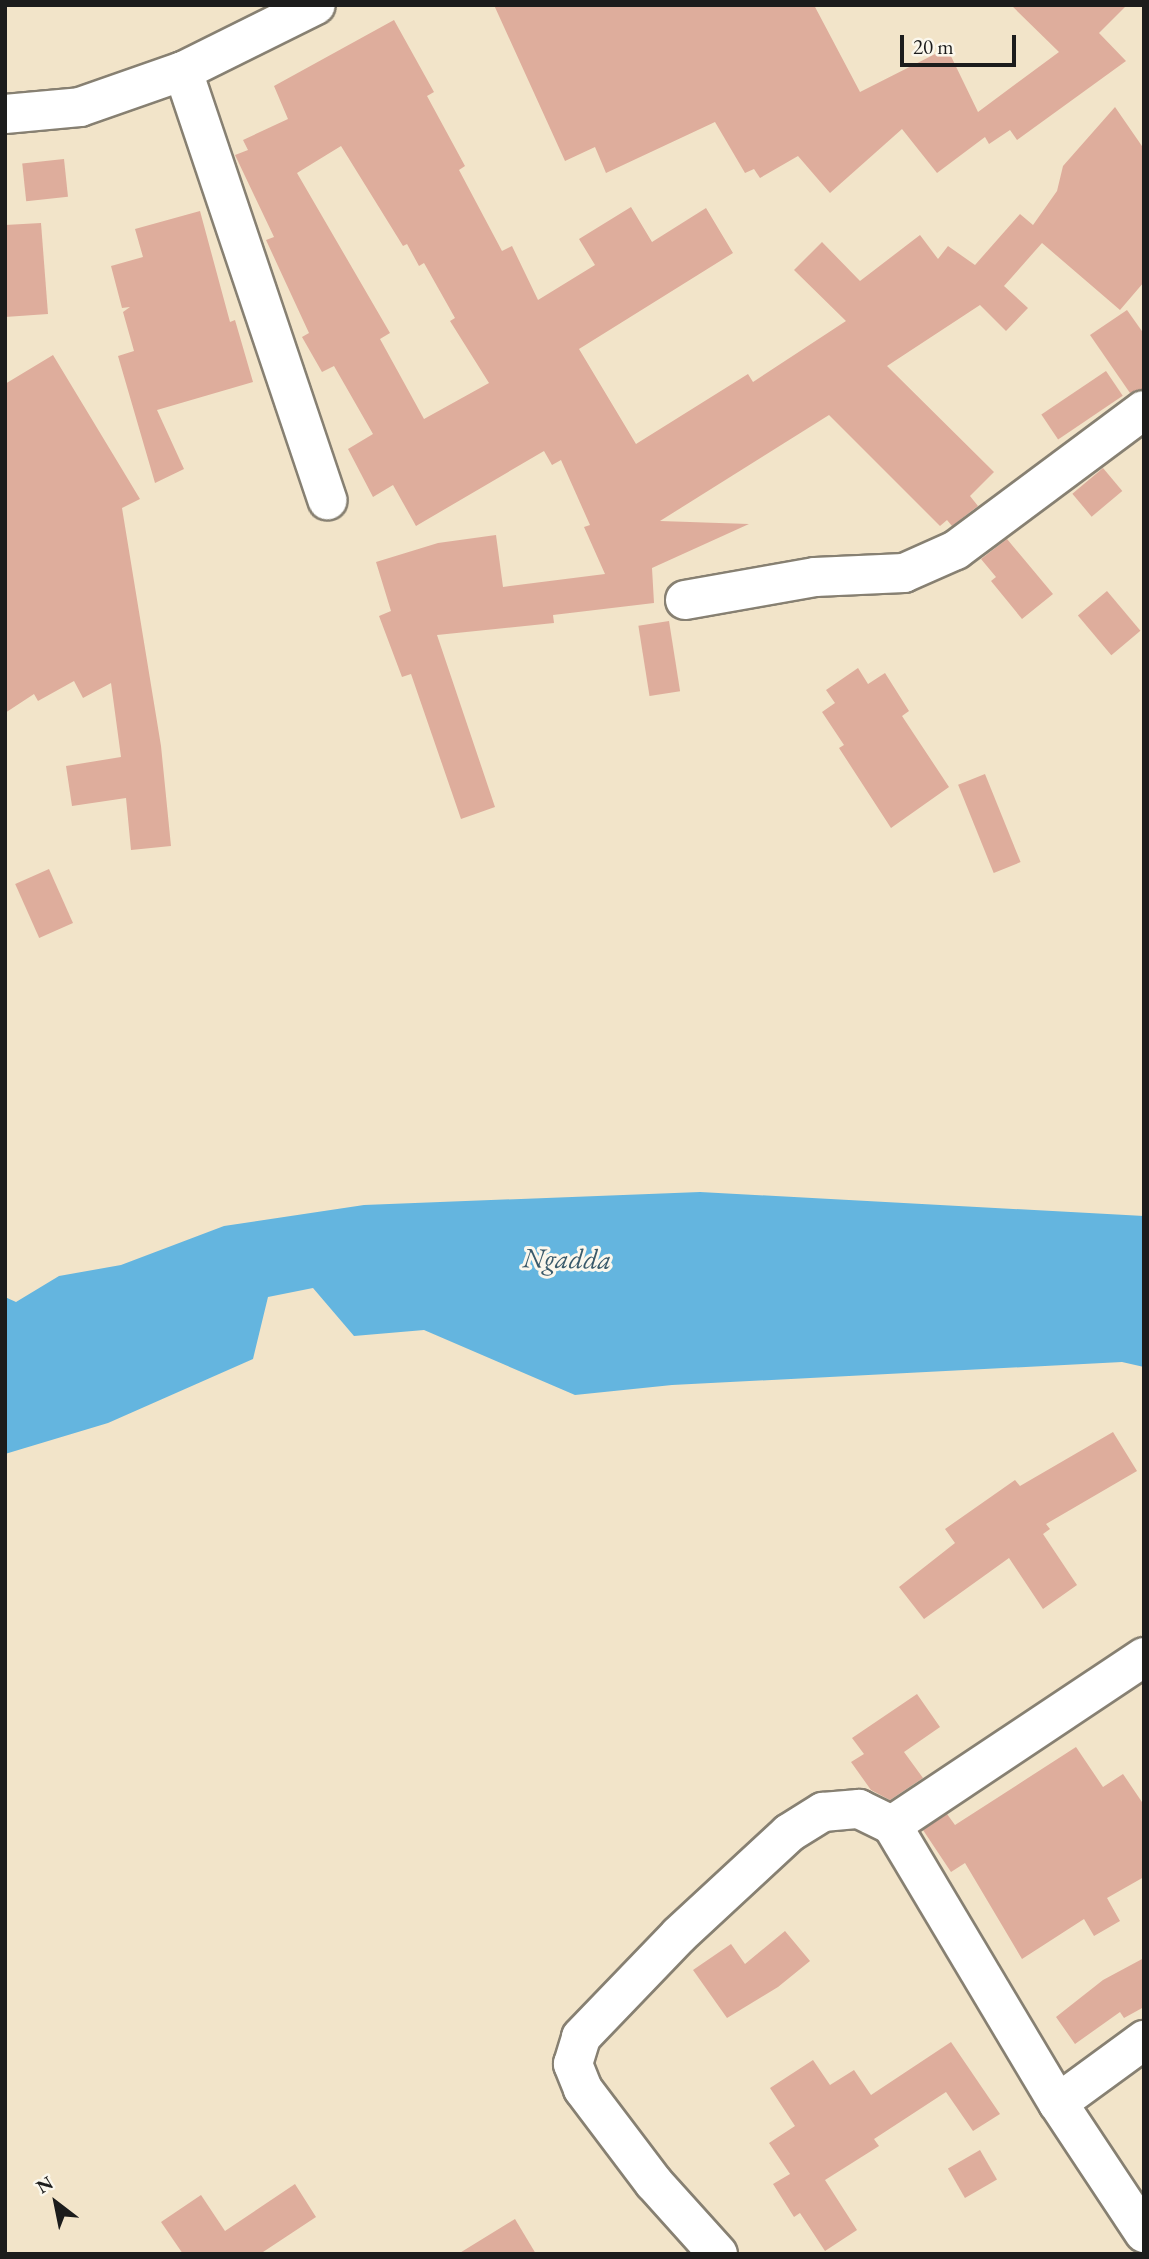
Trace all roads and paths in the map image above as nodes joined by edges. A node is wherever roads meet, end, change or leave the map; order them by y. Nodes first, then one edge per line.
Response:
1 (316, 5) edge
2 (183, 71) junction
3 (5, 114) edge
4 (1144, 410) edge
5 (327, 500) dead end
6 (685, 600) dead end
7 (1144, 1657) edge
8 (892, 1825) junction
9 (1144, 2040) edge
10 (1058, 2103) junction
11 (1144, 2233) edge
12 (718, 2254) edge

1 - 2 street
2 - 3 street
2 - 5 street
4 - 6 street
7 - 8 street
8 - 10 street
8 - 12 street
9 - 10 street
10 - 11 street

